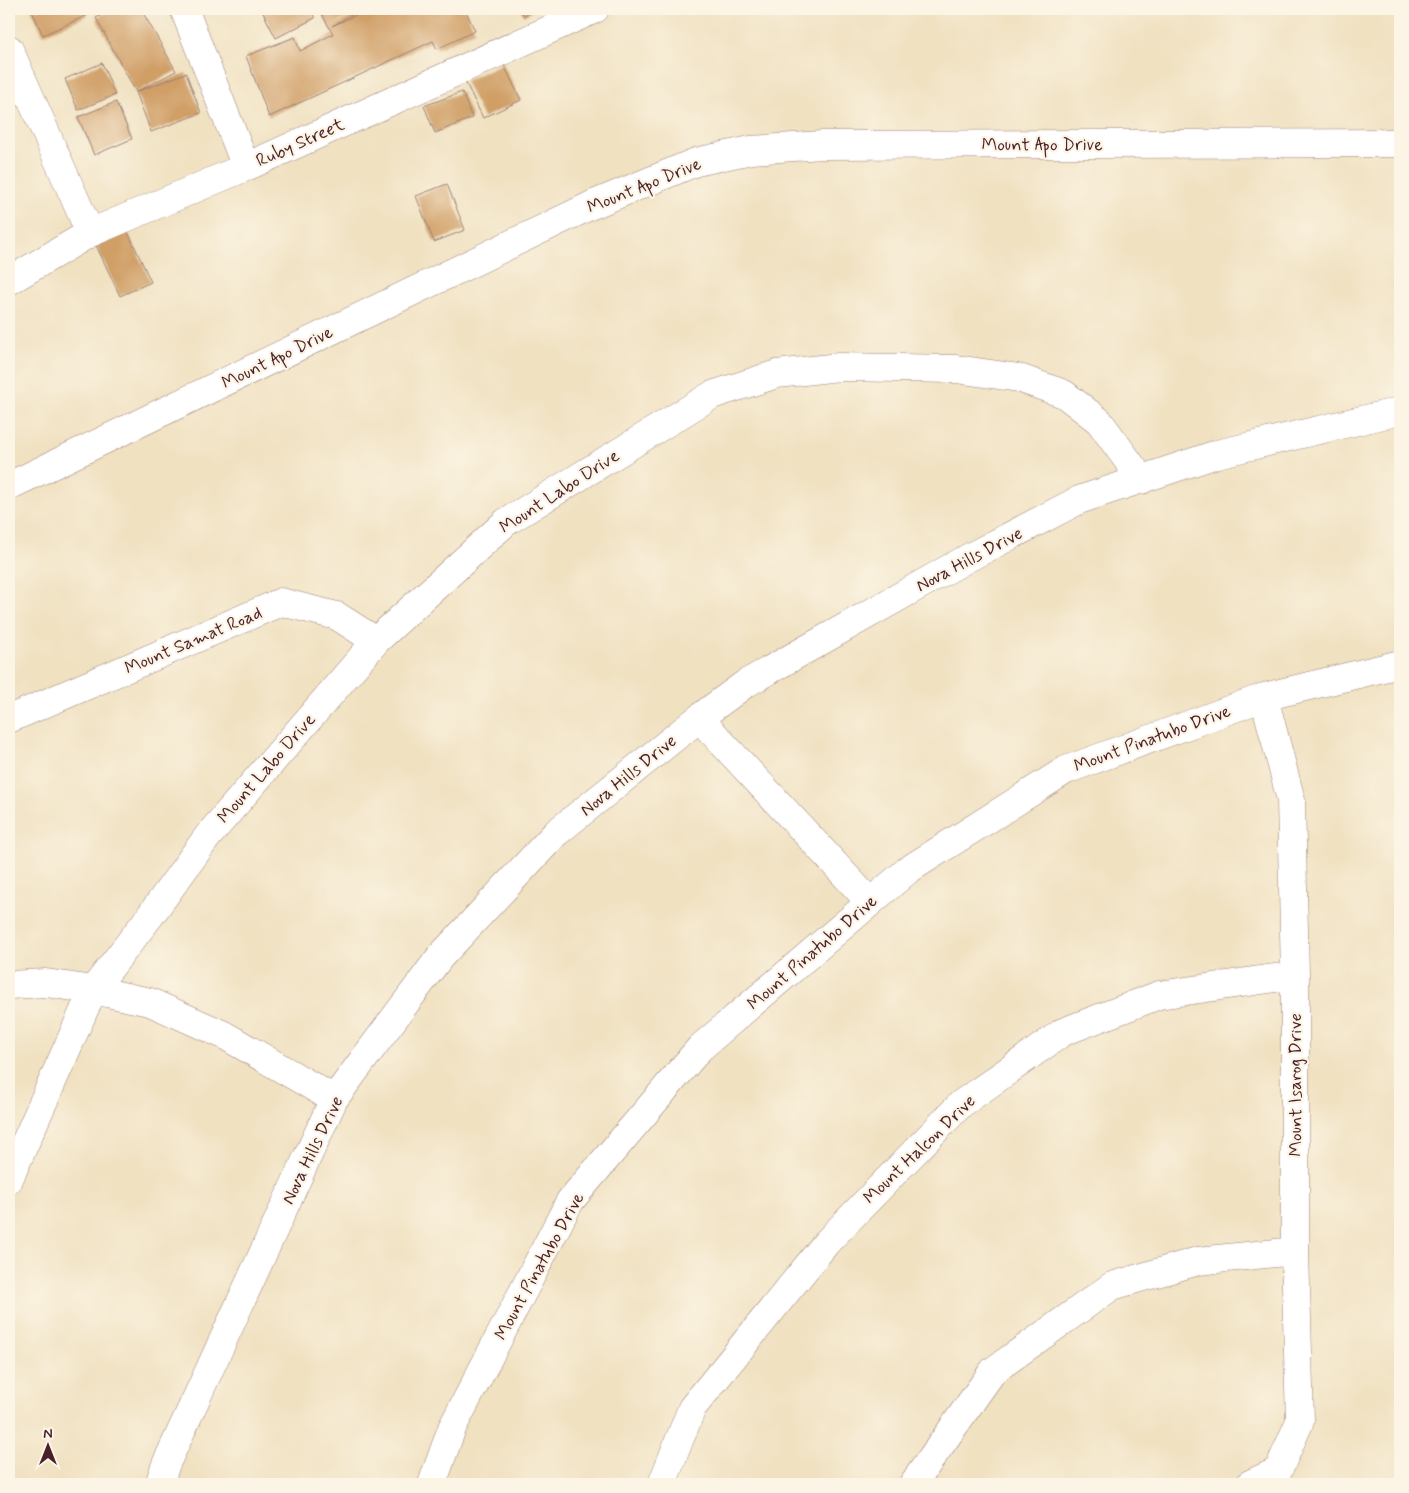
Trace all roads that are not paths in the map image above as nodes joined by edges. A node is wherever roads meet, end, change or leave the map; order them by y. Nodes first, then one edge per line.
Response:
1 (184, 9) edge
2 (594, 9) edge
3 (9, 49) edge
4 (1400, 143) edge
5 (246, 167) junction
6 (90, 233) junction
7 (9, 281) edge
8 (1400, 411) edge
9 (1142, 480) junction
10 (9, 486) edge
11 (376, 641) junction
12 (1400, 664) edge
13 (1264, 697) junction
14 (698, 718) junction
15 (9, 719) edge
16 (870, 902) junction
17 (1295, 975) junction
18 (9, 985) edge
19 (93, 990) junction
20 (334, 1099) junction
21 (9, 1179) edge
22 (1295, 1251) junction
23 (159, 1484) edge
24 (432, 1484) edge
25 (662, 1484) edge
26 (913, 1484) edge
27 (1250, 1484) edge

1 - 5 street
2 - 5 street, Ruby Street
3 - 6 street
4 - 10 street, Mount Apo Drive
5 - 6 street, Ruby Street
6 - 7 street, Ruby Street
8 - 9 street, Nova Hills Drive
9 - 11 street, Mount Labo Drive
9 - 14 street, Nova Hills Drive
11 - 15 street, Mount Samat Road
11 - 19 street, Mount Labo Drive
12 - 13 street, Mount Pinatubo Drive
13 - 16 street, Mount Pinatubo Drive
13 - 17 street, Mount Isarog Drive
14 - 16 street
14 - 20 street, Nova Hills Drive
16 - 24 street, Mount Pinatubo Drive
17 - 22 street, Mount Isarog Drive
17 - 25 street, Mount Halcon Drive
18 - 19 street
19 - 20 street
19 - 21 street, Mount Labo Drive
20 - 23 street, Nova Hills Drive
22 - 26 street
22 - 27 street, Mount Isarog Drive

